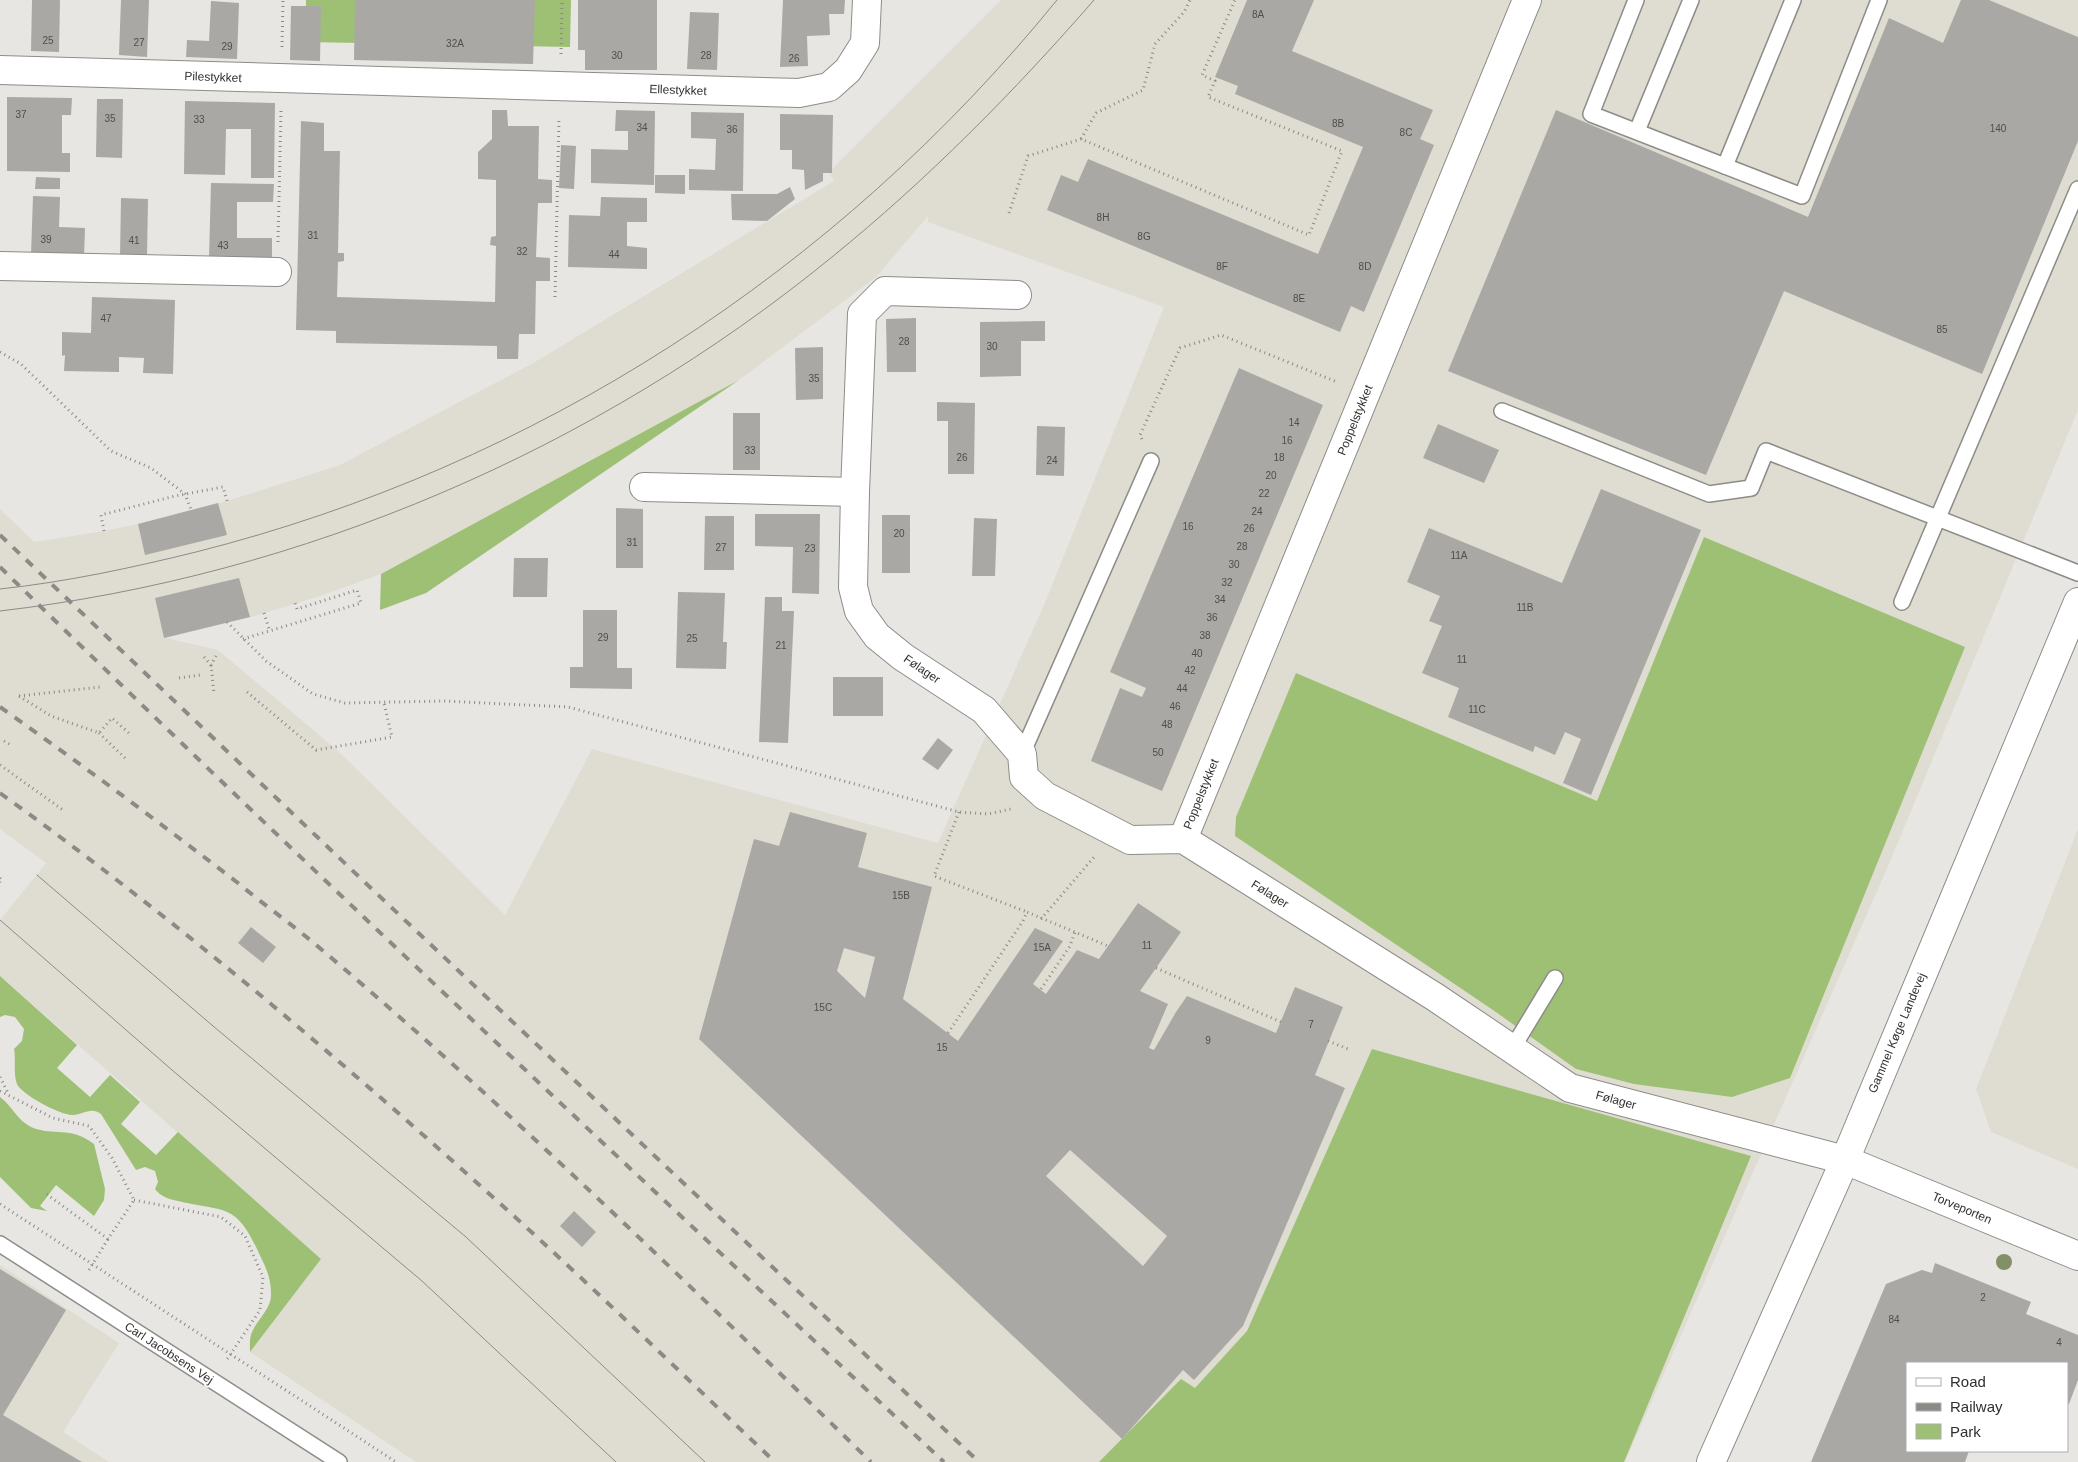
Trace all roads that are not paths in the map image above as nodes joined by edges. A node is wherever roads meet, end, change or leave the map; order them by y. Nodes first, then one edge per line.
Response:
1 (867, 0) edge
2 (1527, 0) edge
3 (1636, 0) edge
4 (1691, 0) edge
5 (1793, 0) edge
6 (1879, 0) edge
7 (0, 70) edge
8 (426, 84) joint
9 (1637, 131) junction
10 (1725, 166) junction
11 (2078, 189) edge
12 (0, 266) edge
13 (277, 272) road end
14 (1017, 295) dead end
15 (1502, 411) dead end
16 (1151, 461) road end
17 (644, 486) dead end
18 (855, 492) junction
19 (1938, 517) junction
20 (2078, 573) edge
21 (1902, 602) dead end
22 (2078, 602) edge
23 (1022, 754) junction
24 (1183, 839) junction
25 (1554, 978) dead end
26 (1512, 1050) junction
27 (1845, 1160) junction
28 (0, 1244) edge
29 (2078, 1256) edge
30 (339, 1462) edge
31 (1711, 1462) edge

1 - 8 street, Ellestykket
2 - 24 street, Poppelstykket
3 - 9 lane
4 - 9 lane
5 - 10 lane
6 - 10 lane
7 - 8 street, Pilestykket
9 - 10 lane
11 - 19 lane
12 - 13 street
14 - 18 street, Følager
15 - 19 lane
16 - 23 lane
17 - 18 street
18 - 23 street, Følager
19 - 20 lane
19 - 21 lane
22 - 27 street, Gammel Køge Landevej
23 - 24 street
24 - 26 street, Følager
25 - 26 lane
26 - 27 street, Følager
27 - 29 street, Torveporten
27 - 31 street, Gammel Køge Landevej
28 - 30 lane, Carl Jacobsens Vej

